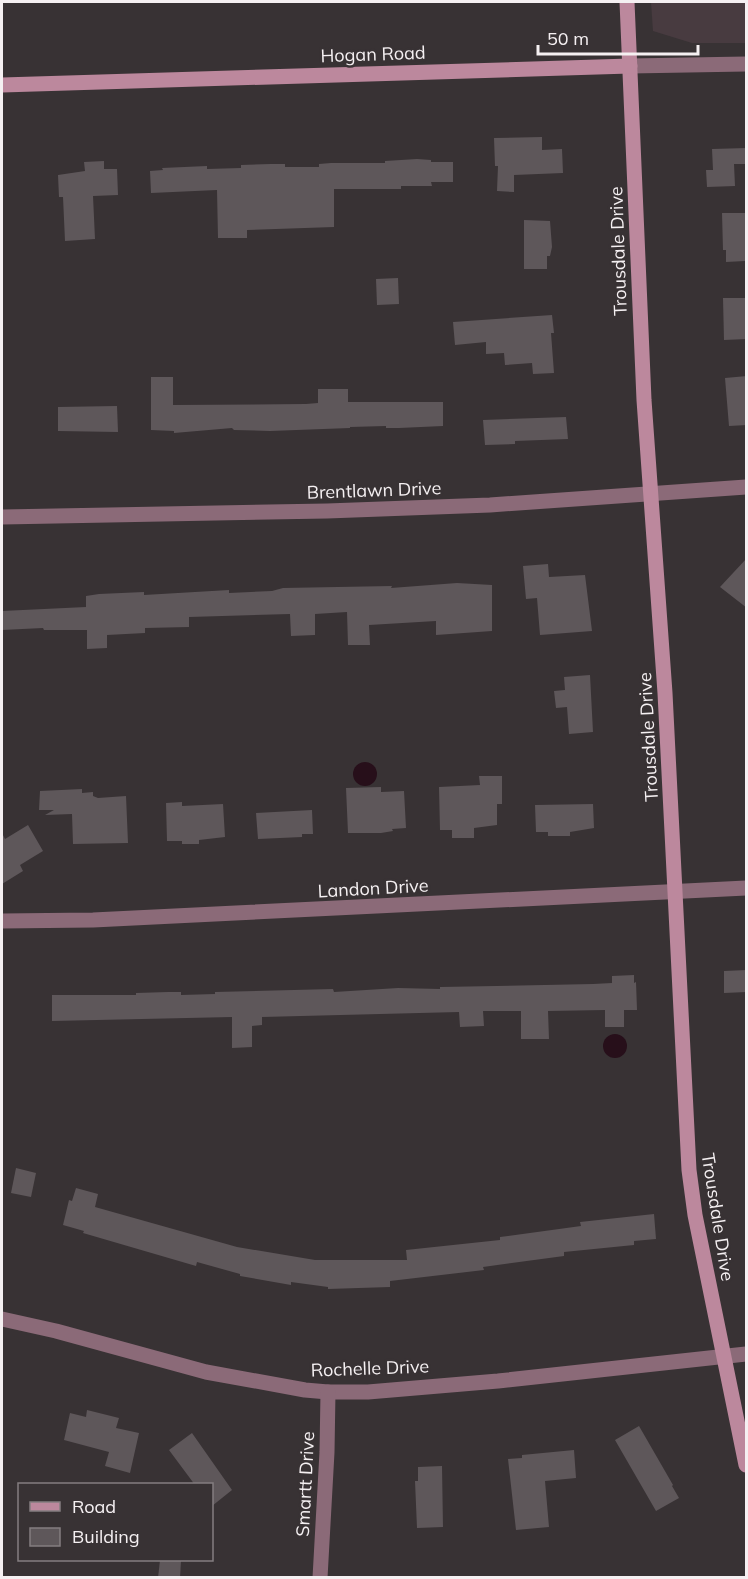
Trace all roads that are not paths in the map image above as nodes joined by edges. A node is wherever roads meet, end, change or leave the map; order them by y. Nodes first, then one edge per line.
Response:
1 (627, 2) edge
2 (747, 64) edge
3 (630, 66) junction
4 (2, 85) edge
5 (747, 487) edge
6 (650, 495) junction
7 (2, 517) edge
8 (747, 888) edge
9 (676, 892) junction
10 (2, 921) edge
11 (2, 1320) edge
12 (747, 1354) edge
13 (723, 1357) junction
14 (328, 1392) junction
15 (747, 1465) edge
16 (320, 1578) edge

1 - 3 street, Trousdale Drive
2 - 3 street, Hogan Road
3 - 4 street, Hogan Road
3 - 6 street, Trousdale Drive
5 - 6 street, Brentlawn Drive
6 - 7 street, Brentlawn Drive
6 - 9 street, Trousdale Drive
8 - 9 street, Landon Drive
9 - 10 street, Landon Drive
9 - 13 street, Trousdale Drive
11 - 14 street, Rochelle Drive
12 - 13 street, Rochelle Drive
13 - 14 street, Rochelle Drive
13 - 15 street, Trousdale Drive
14 - 16 street, Smartt Drive

